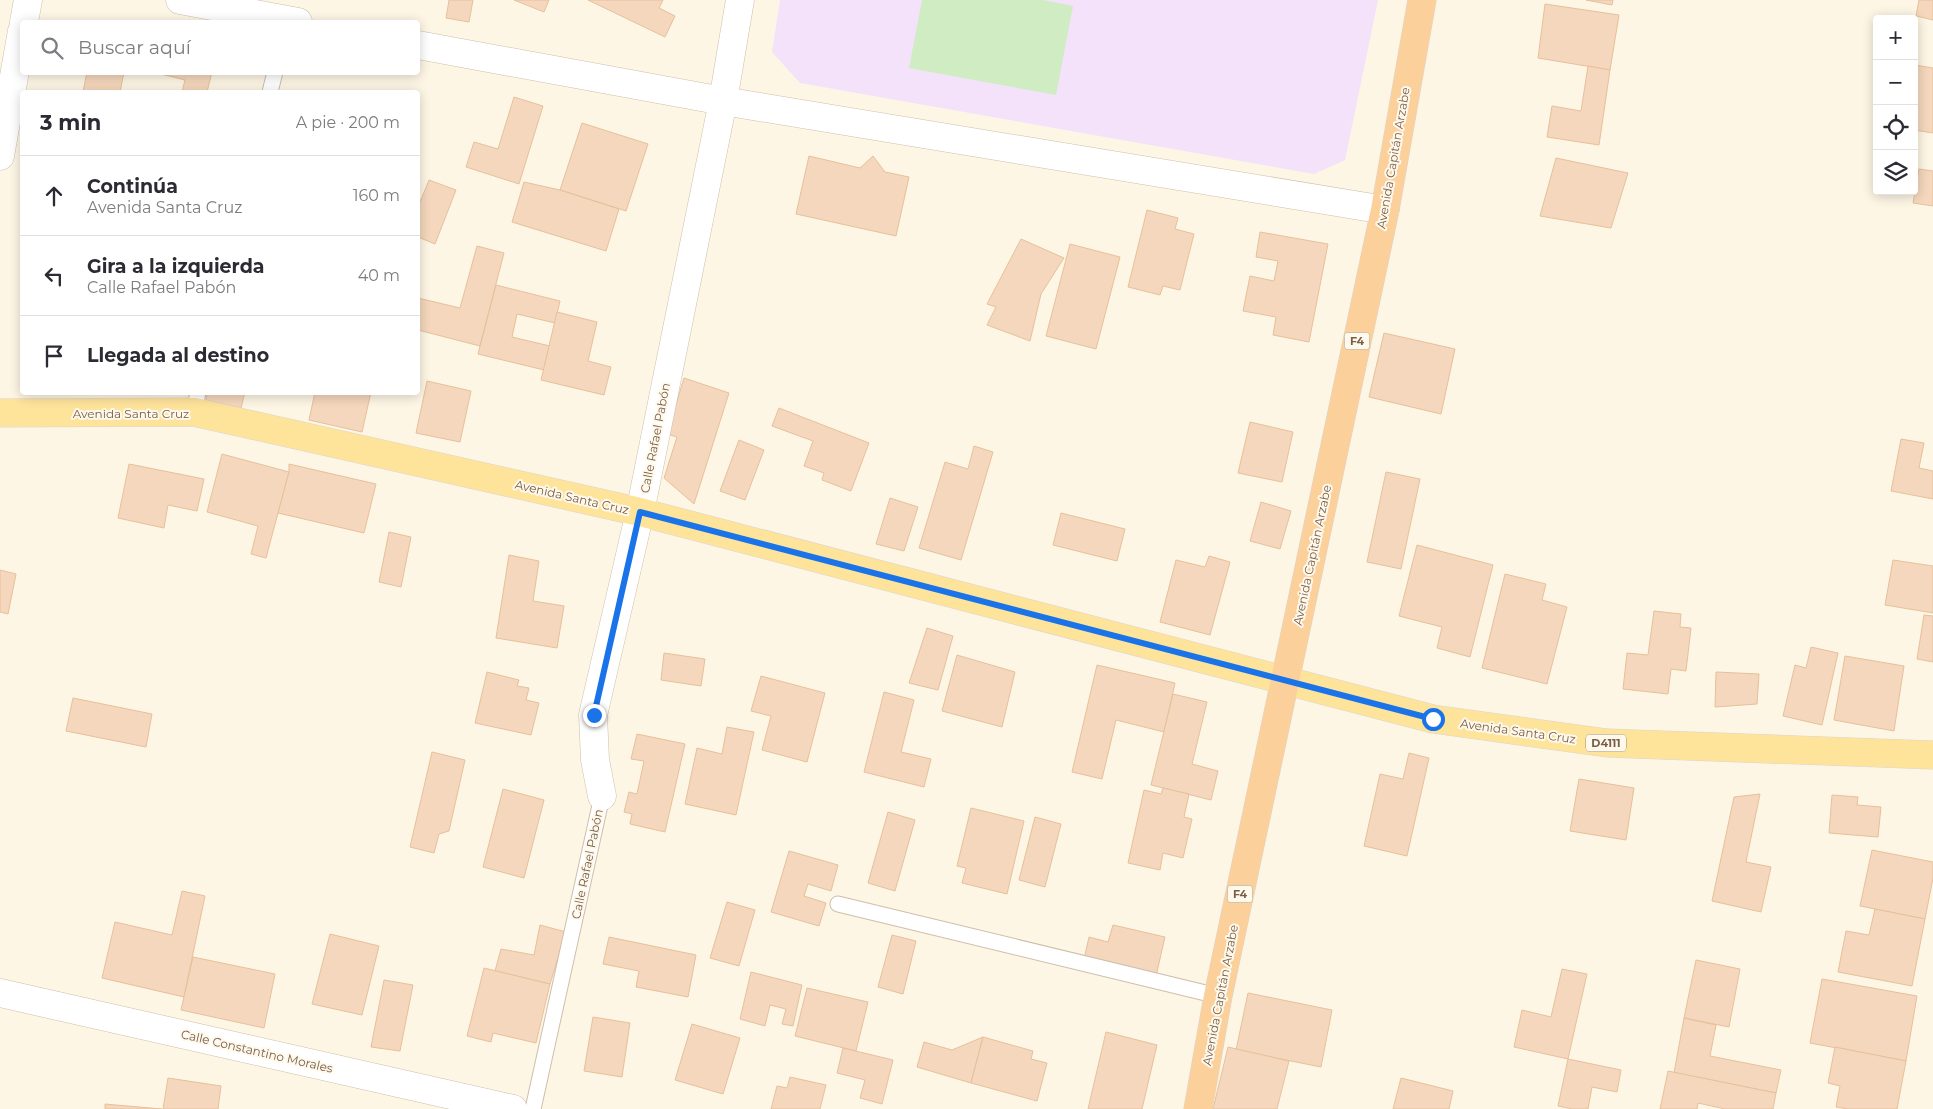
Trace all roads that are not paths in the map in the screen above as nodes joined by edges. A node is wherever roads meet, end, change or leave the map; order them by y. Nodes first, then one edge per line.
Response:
1 (28, 0) edge
2 (180, 0) edge
3 (740, 0) edge
4 (1422, 0) edge
5 (291, 16) edge
6 (24, 20) edge
7 (20, 41) edge
8 (420, 45) edge
9 (274, 75) edge
10 (270, 90) edge
11 (723, 101) junction
12 (0, 156) edge
13 (1385, 210) junction
14 (196, 402) edge
15 (0, 413) edge
16 (640, 512) junction
17 (1285, 680) junction
18 (1933, 755) edge
19 (602, 796) joint
20 (838, 904) dead end
21 (0, 992) edge
22 (1218, 996) junction
23 (513, 1109) edge
24 (533, 1109) edge
25 (1198, 1109) edge

1 - 6 street
2 - 5 street
3 - 11 street, Calle Rafael Pabón
4 - 13 highway, Avenida Capitán Arzabe / F4
7 - 12 street
8 - 11 street
9 - 10 lane
11 - 13 street
11 - 16 street, Calle Rafael Pabón
13 - 17 highway, Avenida Capitán Arzabe / F4
14 - 15 main road, Avenida Santa Cruz / D4111
14 - 16 main road, Avenida Santa Cruz / D4111
16 - 17 main road, Avenida Santa Cruz / D4111
16 - 19 street, Calle Rafael Pabón
17 - 18 main road, Avenida Santa Cruz / D4111
17 - 22 highway, Avenida Capitán Arzabe / F4
19 - 24 lane, Calle Rafael Pabón
20 - 22 lane
21 - 23 street, Calle Constantino Morales
22 - 25 highway, Avenida Capitán Arzabe / F4

